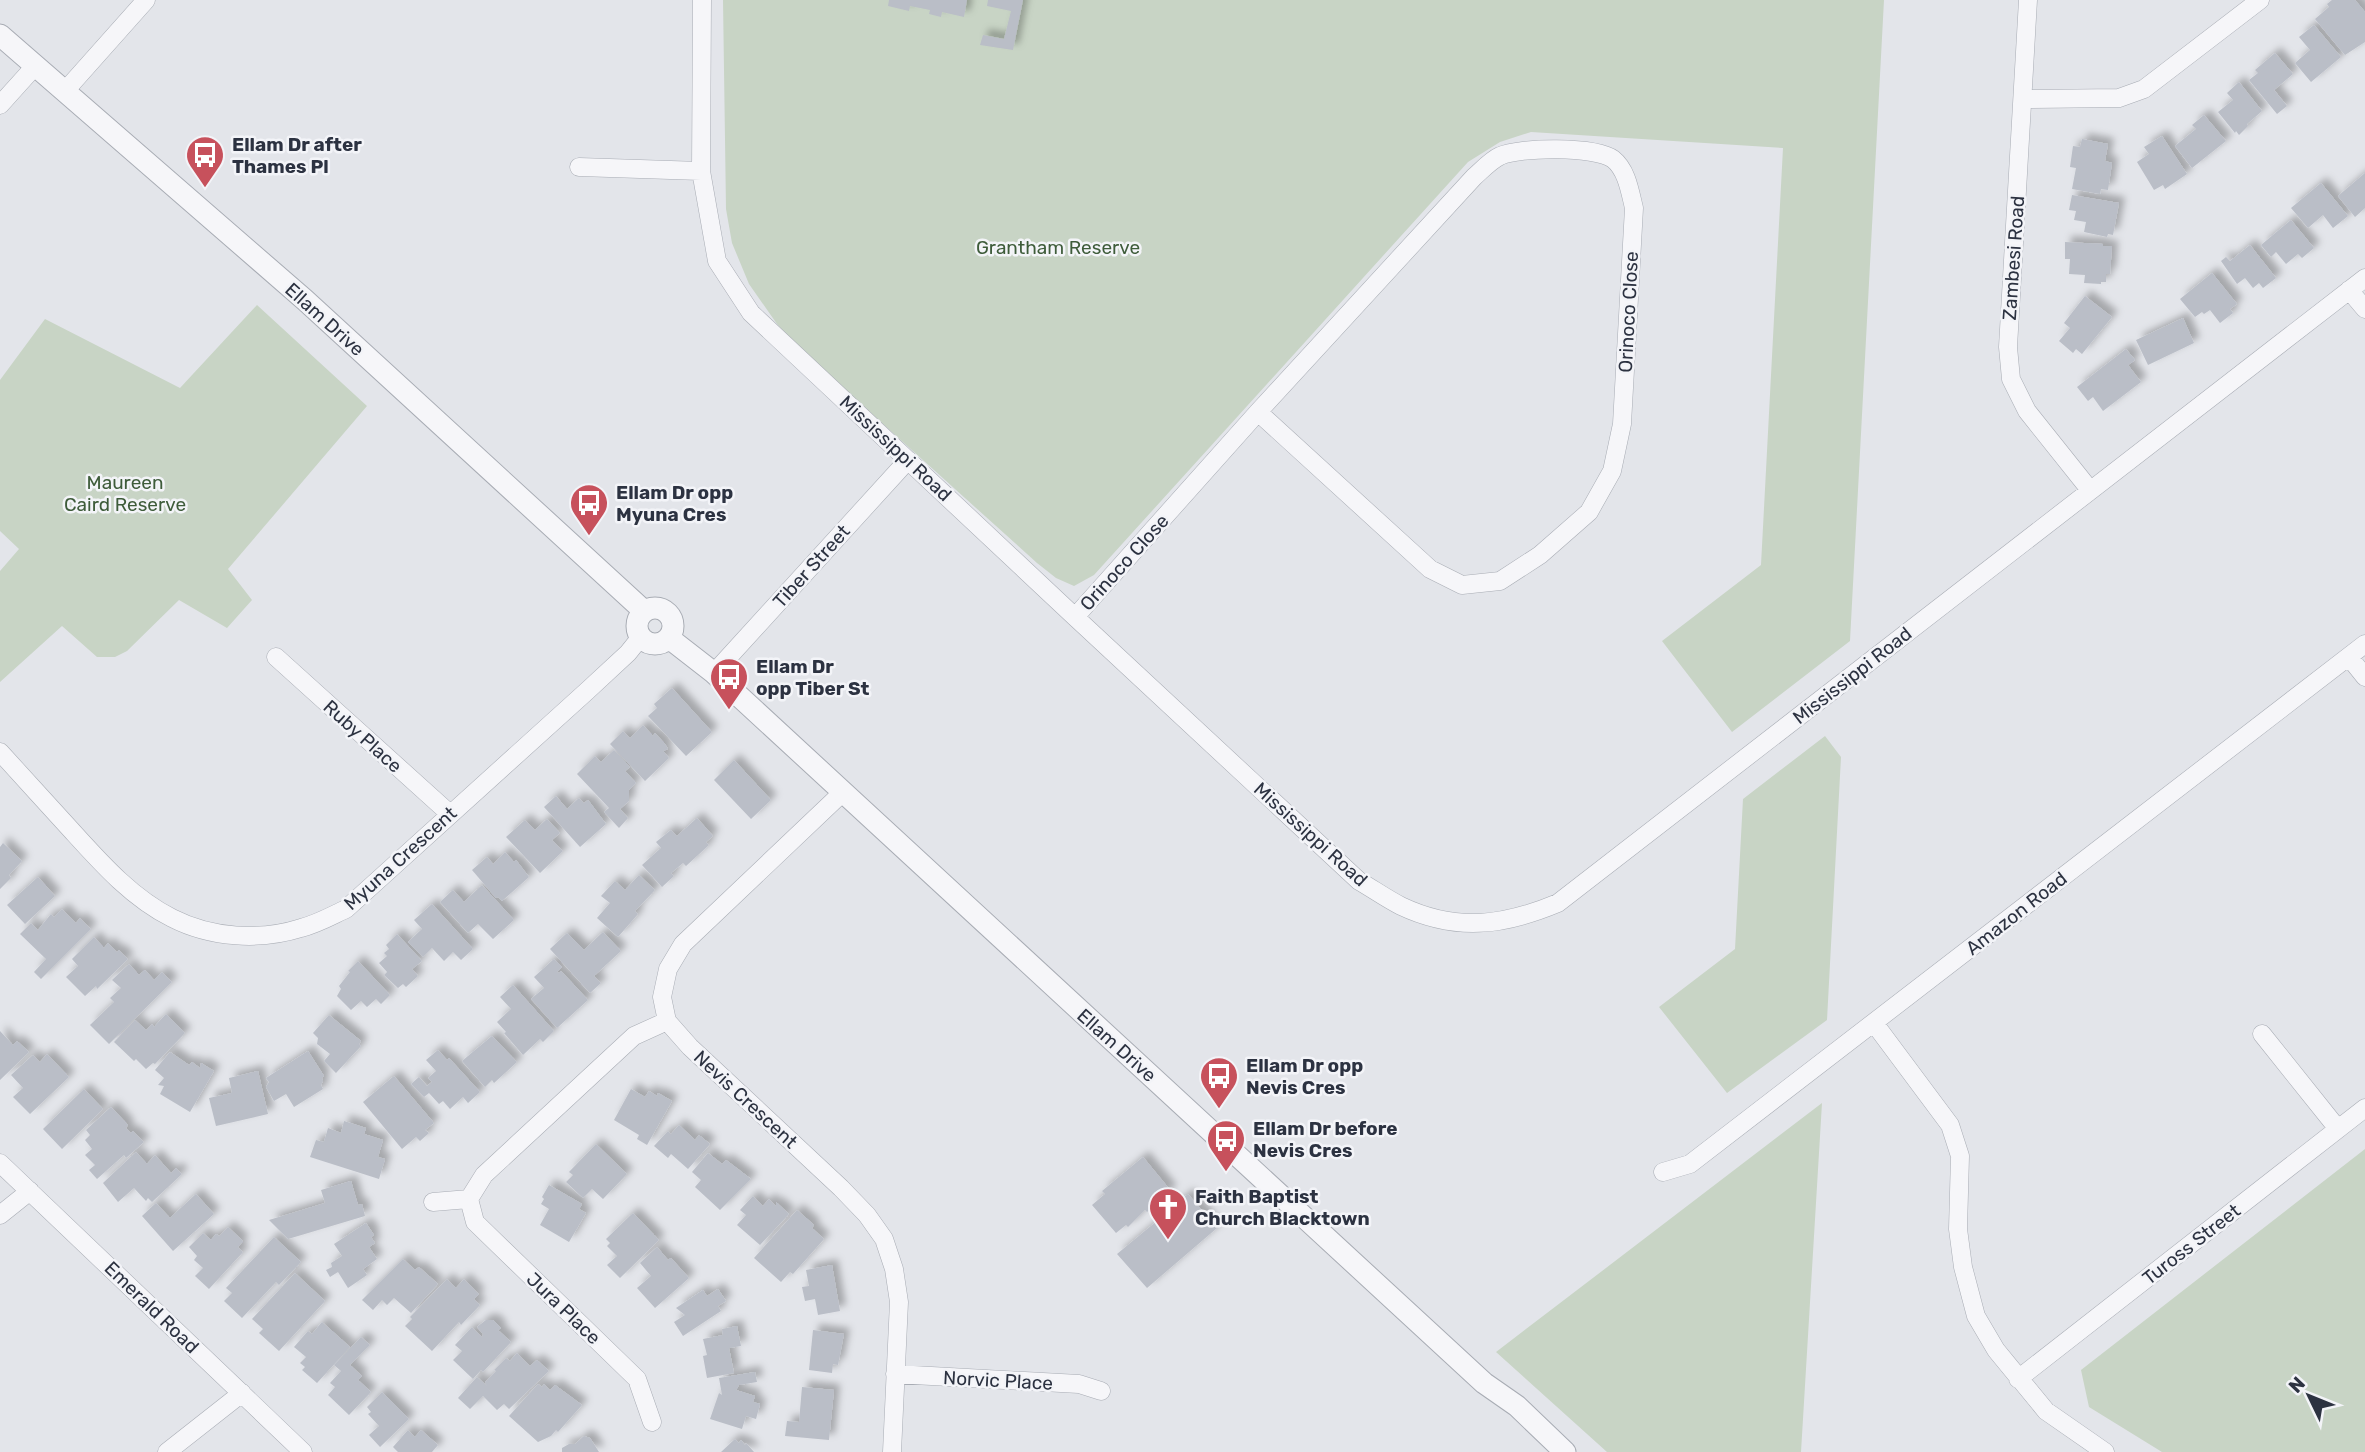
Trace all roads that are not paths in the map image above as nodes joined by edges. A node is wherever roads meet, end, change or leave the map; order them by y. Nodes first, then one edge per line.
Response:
1 (146, 0) edge
2 (702, 0) edge
3 (2028, 0) edge
4 (2260, 0) edge
5 (0, 34) edge
6 (36, 65) junction
7 (65, 90) junction
8 (2023, 99) junction
9 (0, 105) edge
10 (579, 167) dead end
11 (701, 171) junction
12 (2365, 278) edge
13 (2349, 290) junction
14 (2365, 309) edge
15 (1258, 412) junction
16 (908, 460) junction
17 (2090, 490) junction
18 (644, 611) junction
19 (1075, 617) junction
20 (640, 638) junction
21 (669, 638) junction
22 (2365, 644) edge
23 (275, 657) dead end
24 (2349, 657) junction
25 (713, 673) junction
26 (2365, 677) edge
27 (0, 752) edge
28 (842, 793) junction
29 (450, 814) junction
30 (667, 1021) junction
31 (1874, 1023) junction
32 (2262, 1034) dead end
33 (2365, 1108) edge
34 (2338, 1129) junction
35 (0, 1163) edge
36 (1663, 1172) dead end
37 (30, 1191) junction
38 (469, 1199) junction
39 (433, 1202) dead end
40 (0, 1215) edge
41 (895, 1374) junction
42 (2018, 1379) junction
43 (1101, 1391) dead end
44 (242, 1394) junction
45 (652, 1422) dead end
46 (167, 1452) edge
47 (303, 1452) edge
48 (892, 1452) edge
49 (1565, 1452) edge
50 (2105, 1452) edge

1 - 7 street
2 - 11 street, Mississippi Road
3 - 8 street, Zambesi Road
4 - 8 street
5 - 6 street, Ellam Drive
6 - 7 street, Ellam Drive
6 - 9 street
7 - 18 street, Ellam Drive
8 - 17 street, Zambesi Road
10 - 11 street
11 - 16 street, Mississippi Road
12 - 13 street, Mississippi Road
13 - 14 street
13 - 17 street, Mississippi Road
15 - 15 street, Orinoco Close
15 - 19 street, Orinoco Close
16 - 19 street, Mississippi Road
16 - 25 street, Tiber Street
17 - 19 street, Mississippi Road
18 - 20 street
18 - 21 street
20 - 21 street
20 - 29 street, Myuna Crescent
21 - 25 street, Ellam Drive
22 - 24 street, Amazon Road
23 - 29 street, Ruby Place
24 - 26 street
24 - 31 street, Amazon Road
25 - 28 street, Ellam Drive
27 - 29 street, Myuna Crescent
28 - 30 street
28 - 49 street, Ellam Drive
30 - 38 street
30 - 41 street, Nevis Crescent
31 - 36 street, Amazon Road
31 - 42 street
32 - 34 street
33 - 34 street, Tuross Street
34 - 42 street, Tuross Street
35 - 37 street, Emerald Road
37 - 40 street
37 - 44 street, Emerald Road
38 - 39 street
38 - 45 street, Jura Place
41 - 43 street, Norvic Place
41 - 48 street, Nevis Crescent
42 - 50 street
44 - 46 street
44 - 47 street, Emerald Road

